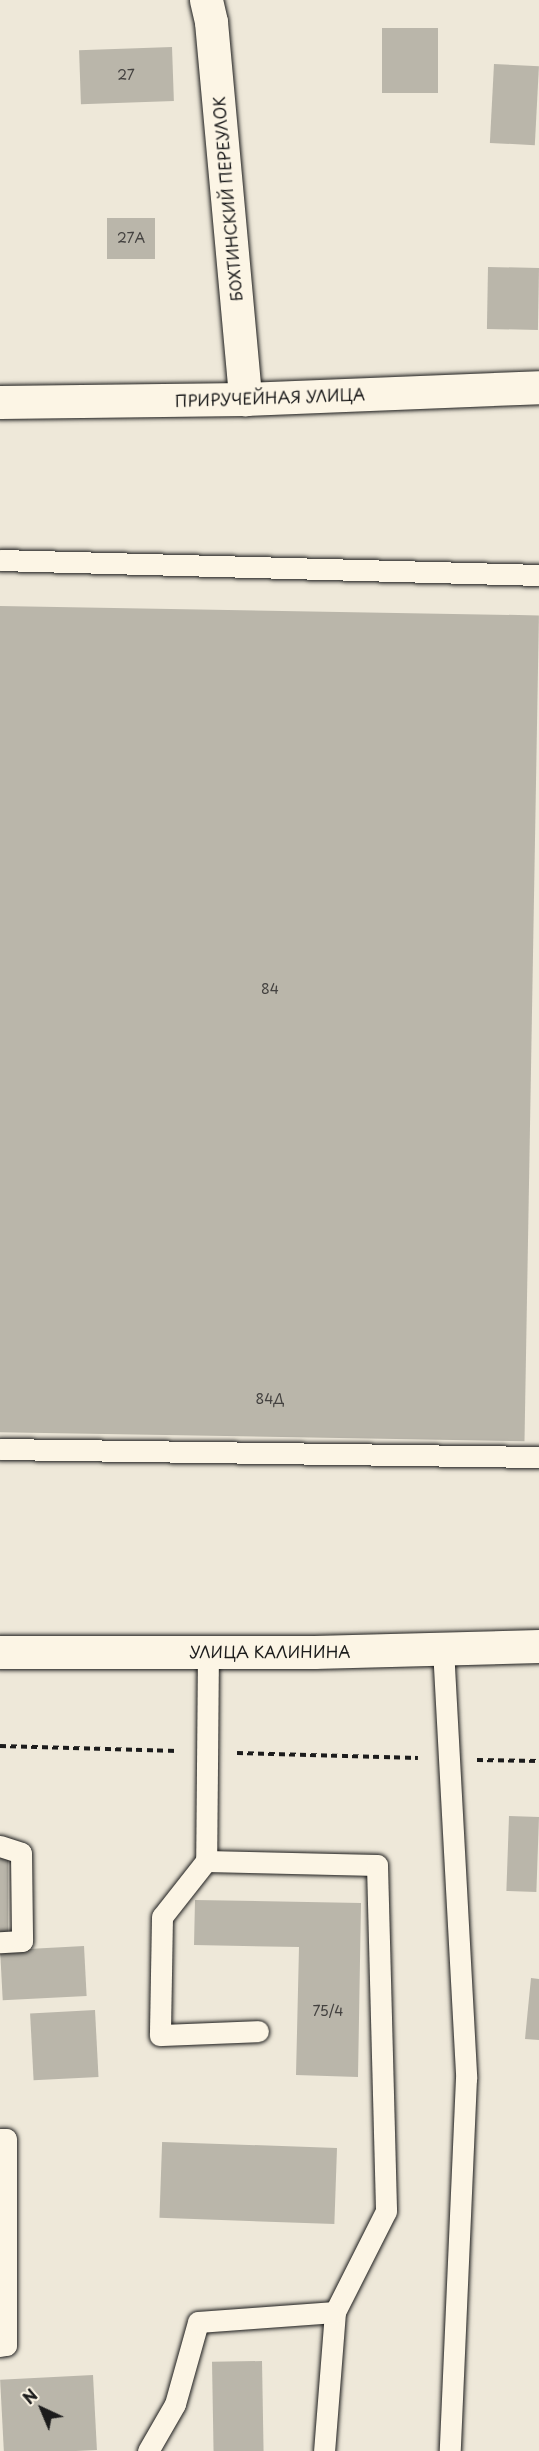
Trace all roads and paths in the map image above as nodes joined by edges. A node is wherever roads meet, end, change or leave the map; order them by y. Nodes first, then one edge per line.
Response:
1 (206, 0) edge
2 (539, 387) edge
3 (245, 399) junction
4 (0, 402) edge
5 (0, 560) edge
6 (539, 575) edge
7 (0, 1449) edge
8 (539, 1457) edge
9 (539, 1646) edge
10 (443, 1648) junction
11 (0, 1652) edge
12 (208, 1652) junction
13 (0, 1746) edge
14 (207, 1752) junction
15 (449, 1759) junction
16 (539, 1761) edge
17 (0, 1846) edge
18 (206, 1861) junction
19 (0, 1942) edge
20 (258, 2031) dead end
21 (0, 2139) edge
22 (334, 2312) junction
23 (0, 2346) edge
24 (148, 2451) edge
25 (324, 2451) edge
26 (450, 2451) edge

1 - 3 street, БОХТИНСКИЙ ПЕРЕУЛОК
2 - 3 street, ПРИРУЧЕЙНАЯ УЛИЦА
3 - 4 street, ПРИРУЧЕЙНАЯ УЛИЦА
5 - 6 lane
7 - 8 lane
9 - 10 street, УЛИЦА КАЛИНИНА
10 - 12 street, УЛИЦА КАЛИНИНА
10 - 15 lane
11 - 12 street, УЛИЦА КАЛИНИНА
12 - 14 lane
13 - 14 path
14 - 15 path
14 - 18 lane
15 - 16 path
15 - 26 lane
17 - 19 lane
18 - 20 lane
18 - 22 lane
21 - 23 lane
22 - 24 lane
22 - 25 lane

